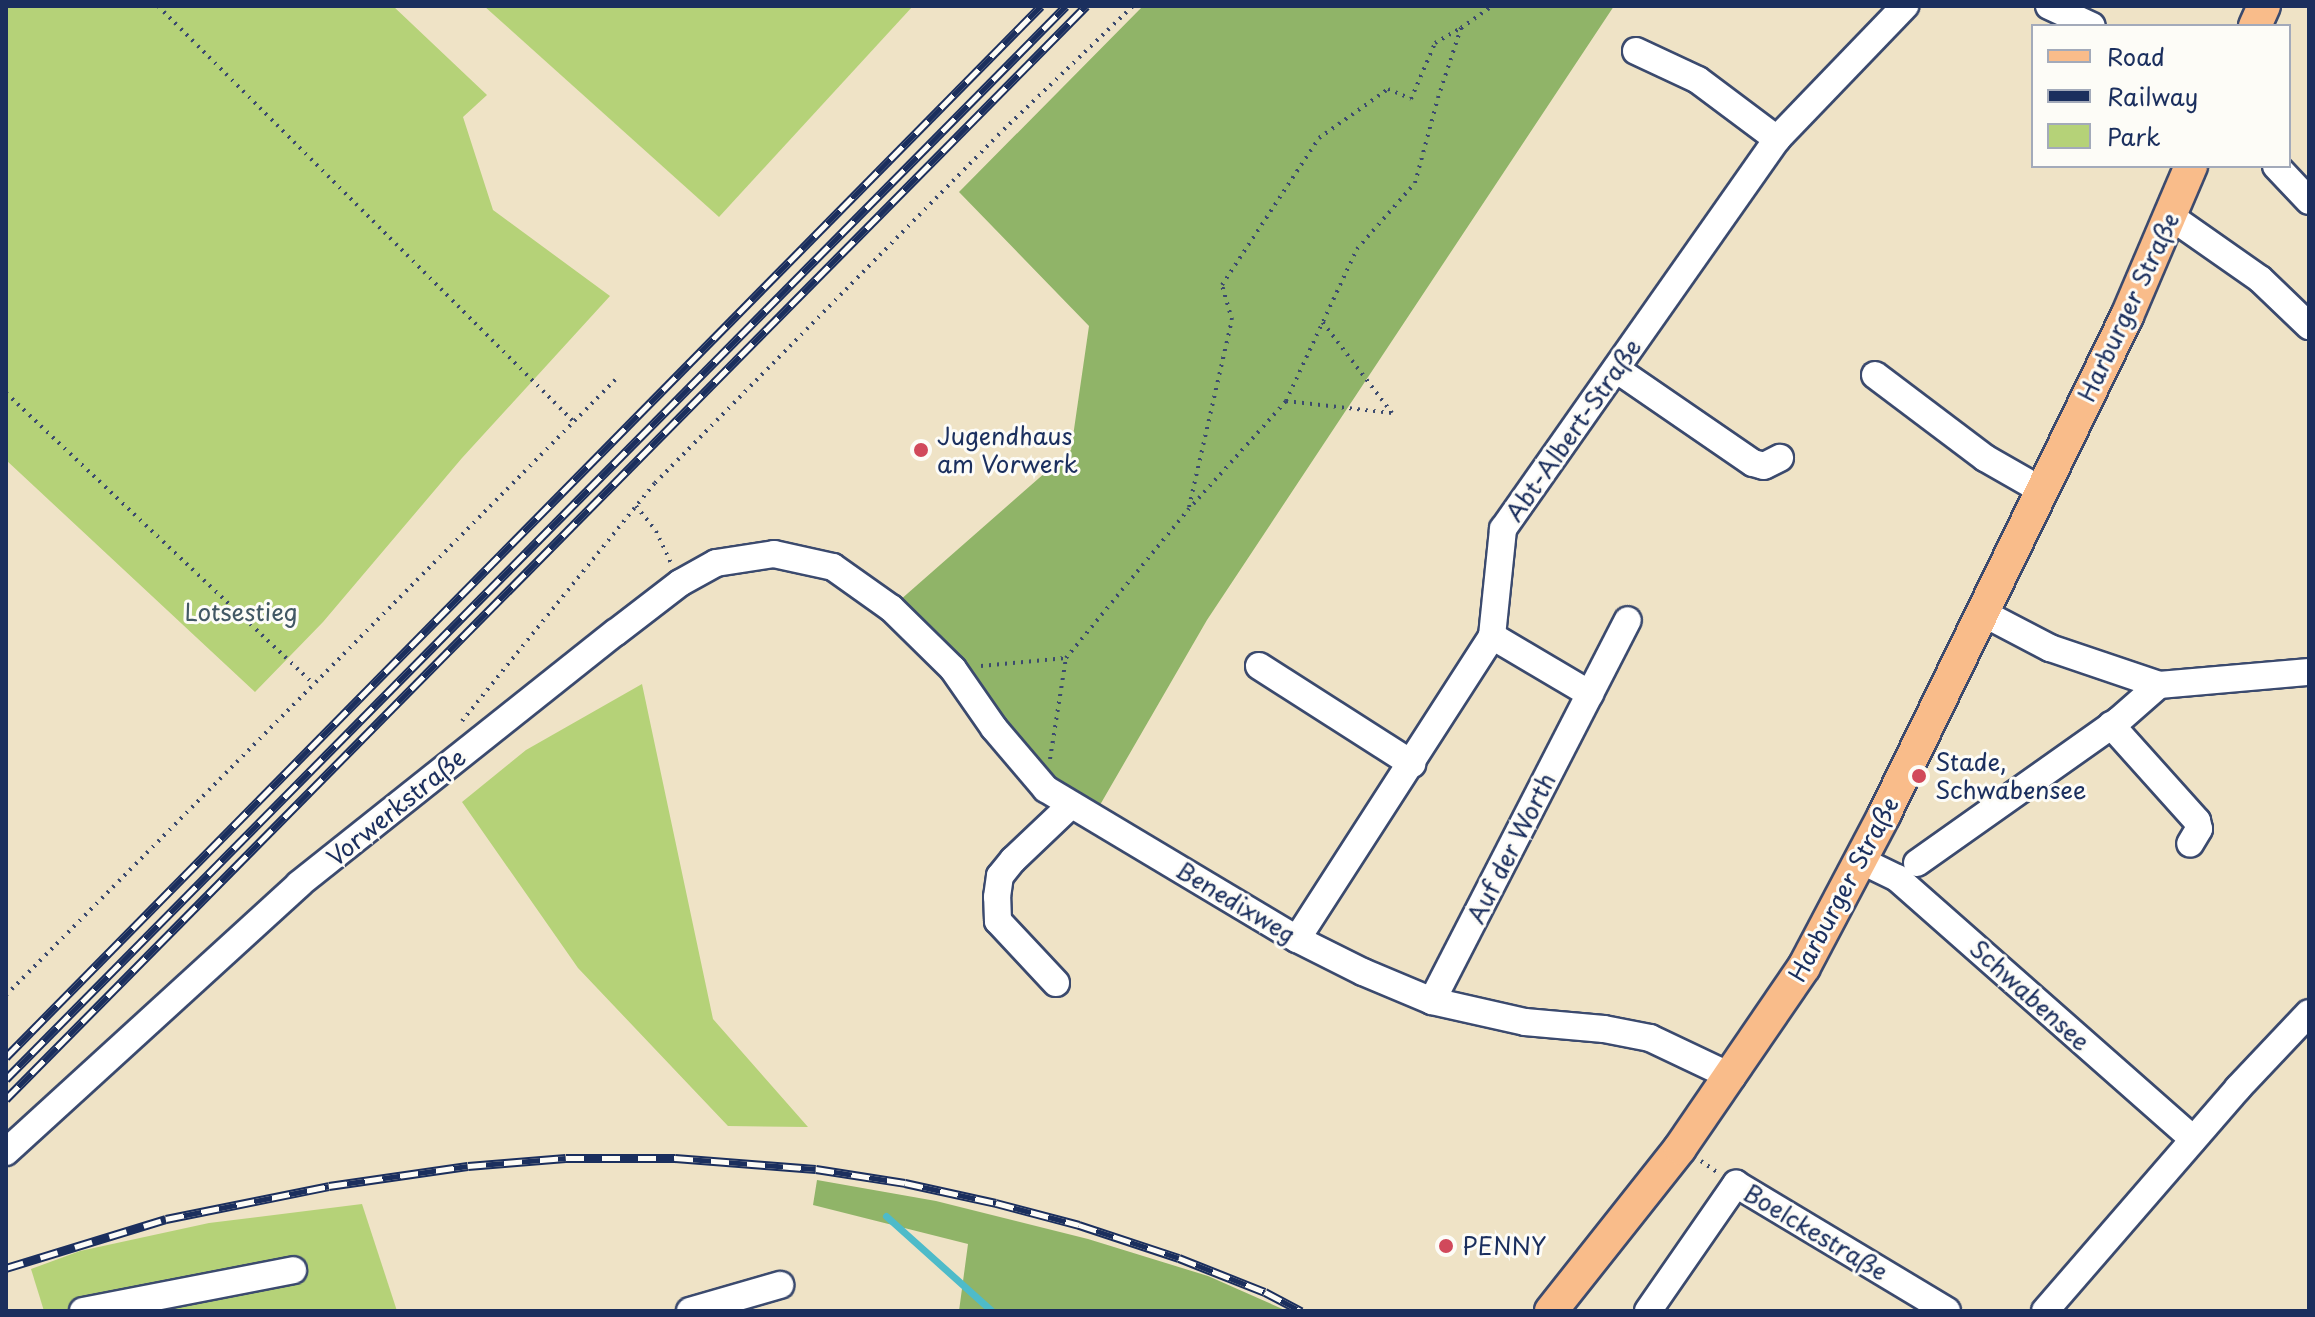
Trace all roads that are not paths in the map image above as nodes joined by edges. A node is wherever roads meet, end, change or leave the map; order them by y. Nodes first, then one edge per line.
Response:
1 (1905, 6) edge
2 (2049, 6) edge
3 (2088, 24) edge
4 (1636, 51) dead end
5 (1777, 139) junction
6 (2190, 168) edge
7 (2278, 168) edge
8 (2309, 201) edge
9 (2170, 216) junction
10 (2309, 326) edge
11 (1616, 369) junction
12 (1875, 375) dead end
13 (1780, 458) dead end
14 (2041, 490) junction
15 (833, 567) joint
16 (1981, 612) junction
17 (1628, 620) dead end
18 (1492, 636) junction
19 (1259, 666) dead end
20 (2309, 672) edge
21 (2159, 685) junction
22 (1590, 694) junction
23 (2111, 725) junction
24 (1412, 764) junction
25 (1071, 805) junction
26 (2190, 844) dead end
27 (1860, 860) junction
28 (1917, 863) dead end
29 (1297, 939) junction
30 (1056, 983) dead end
31 (1432, 1001) junction
32 (2309, 1013) edge
33 (1732, 1077) junction
34 (2193, 1139) junction
35 (6, 1152) edge
36 (293, 1270) dead end
37 (780, 1285) dead end
38 (1562, 1307) edge
39 (83, 1311) edge
40 (690, 1311) edge
41 (1648, 1311) edge
42 (1947, 1311) edge
43 (2045, 1311) edge

1 - 5 street, Abt-Albert-Straße
2 - 3 street
4 - 5 street
5 - 11 street, Abt-Albert-Straße
6 - 9 main road, Harburger Straße
7 - 8 street
9 - 10 street
9 - 14 main road, Harburger Straße
11 - 13 street
11 - 18 street, Abt-Albert-Straße
12 - 14 street
14 - 16 main road, Harburger Straße
15 - 25 street, Benedixweg
15 - 35 street, Vorwerkstraße
16 - 21 street
16 - 27 main road, Harburger Straße
17 - 22 street, Auf der Worth
18 - 22 street
18 - 24 street, Abt-Albert-Straße
19 - 24 street
20 - 21 street
21 - 23 street
22 - 31 street, Auf der Worth
23 - 26 street
23 - 28 street
24 - 29 street, Abt-Albert-Straße
25 - 29 street, Benedixweg
25 - 30 street
27 - 33 main road, Harburger Straße
27 - 34 street, Schwabensee
29 - 31 street, Benedixweg
31 - 33 street, Benedixweg
32 - 34 street
33 - 38 main road, Harburger Straße
34 - 43 street
36 - 39 street
37 - 40 street
41 - 42 street, Boelckestraße

